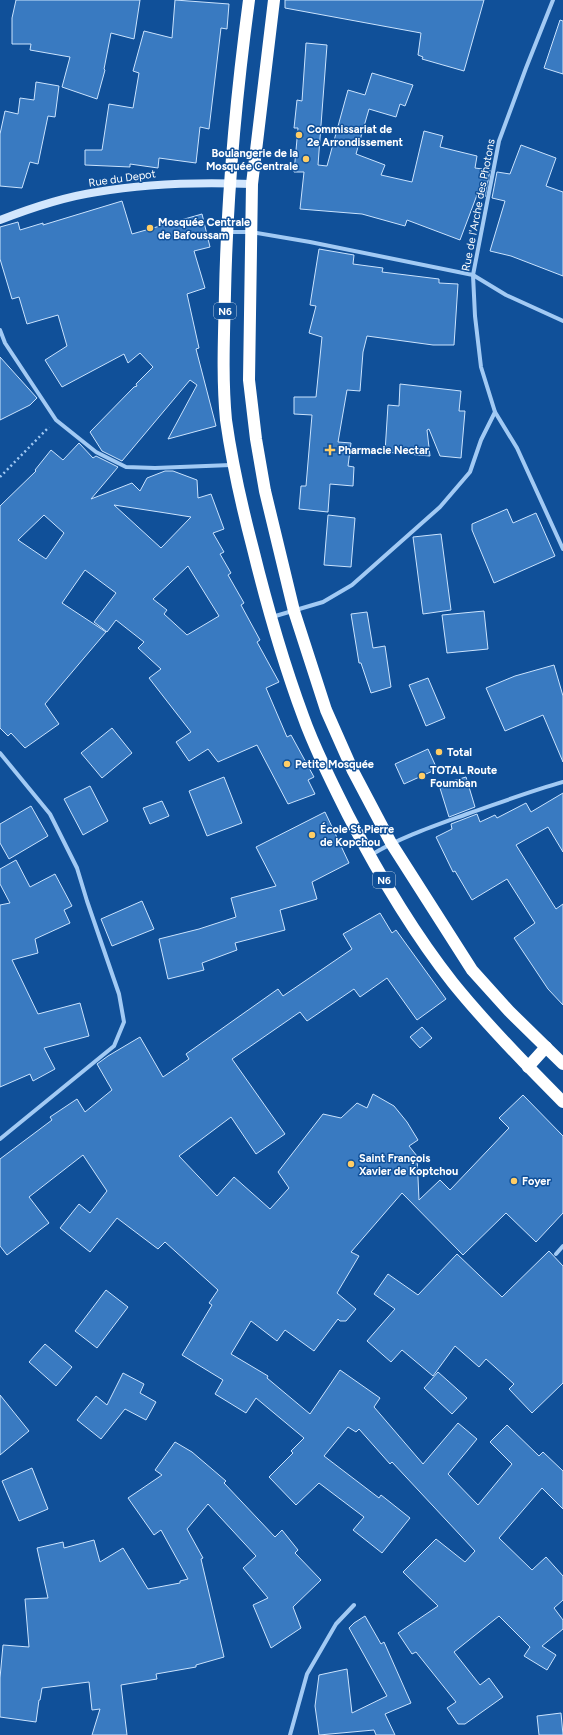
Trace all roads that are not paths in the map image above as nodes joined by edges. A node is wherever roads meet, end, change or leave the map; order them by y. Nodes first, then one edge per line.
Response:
1 (249, 0) edge
2 (274, 0) edge
3 (553, 0) edge
4 (230, 183) junction
5 (252, 184) junction
6 (0, 220) edge
7 (227, 232) junction
8 (251, 232) junction
9 (473, 275) junction
10 (563, 321) edge
11 (0, 330) edge
12 (495, 412) junction
13 (234, 465) junction
14 (563, 549) edge
15 (294, 611) junction
16 (270, 618) junction
17 (0, 753) edge
18 (563, 782) edge
19 (391, 843) junction
20 (369, 856) junction
21 (546, 1047) junction
22 (563, 1064) edge
23 (528, 1067) junction
24 (563, 1102) edge
25 (0, 1140) edge
26 (563, 1246) edge
27 (556, 1254) dead end
28 (354, 1605) dead end
29 (290, 1735) edge

1 - 4 highway, N6
2 - 5 highway, N6
3 - 9 street, Rue de l'Arche des Photons
4 - 5 street, Rue du Depot
4 - 6 street, Rue du Depot
4 - 7 highway, N6
5 - 8 highway, N6
7 - 8 street
7 - 13 highway, N6
8 - 9 street
8 - 15 highway, N6
9 - 10 street
9 - 12 street, Rue de l'Arche des Photons
11 - 13 street
12 - 14 street, Rue de l'Arche des Photons
12 - 15 street
13 - 16 highway, N6
15 - 16 street
15 - 19 highway, N6
16 - 20 highway, N6
17 - 25 street
18 - 19 street
19 - 20 street
19 - 21 highway, N6
20 - 23 highway, N6
21 - 22 highway, N6
21 - 23 highway
23 - 24 highway, N6
26 - 27 street
28 - 29 street

